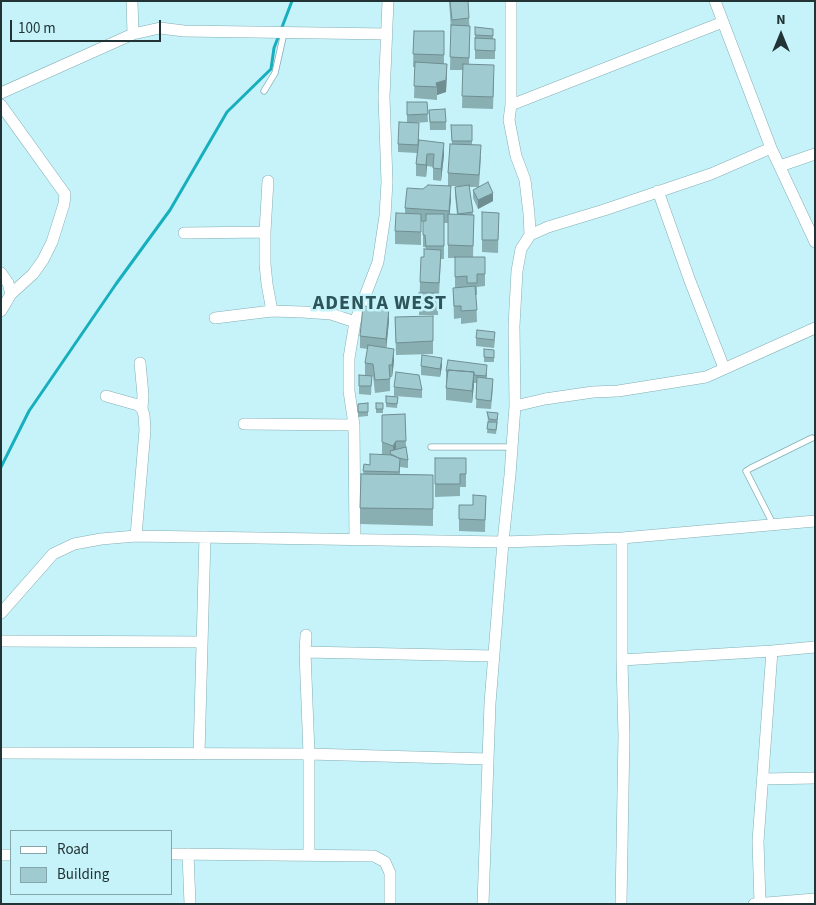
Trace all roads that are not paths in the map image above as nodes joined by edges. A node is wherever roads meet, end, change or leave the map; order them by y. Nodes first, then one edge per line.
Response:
1 (132, 1) edge
2 (388, 1) edge
3 (511, 1) edge
4 (715, 1) edge
5 (723, 22) junction
6 (284, 33) junction
7 (133, 34) junction
8 (387, 34) junction
9 (264, 91) dead end
10 (1, 93) edge
11 (1, 105) edge
12 (511, 105) junction
13 (771, 148) junction
14 (815, 154) edge
15 (780, 166) junction
16 (268, 181) dead end
17 (658, 192) junction
18 (265, 232) junction
19 (184, 233) dead end
20 (530, 235) junction
21 (815, 242) edge
22 (1, 273) edge
23 (11, 294) junction
24 (1, 311) edge
25 (272, 311) junction
26 (215, 318) dead end
27 (355, 322) junction
28 (815, 328) edge
29 (140, 363) dead end
30 (724, 368) junction
31 (106, 396) dead end
32 (515, 406) junction
33 (142, 409) junction
34 (244, 424) dead end
35 (354, 425) junction
36 (812, 438) dead end
37 (430, 447) dead end
38 (512, 448) junction
39 (815, 521) edge
40 (773, 524) junction
41 (136, 536) junction
42 (205, 537) junction
43 (622, 538) junction
44 (355, 540) junction
45 (503, 542) junction
46 (1, 613) edge
47 (306, 634) dead end
48 (1, 641) edge
49 (202, 642) junction
50 (815, 647) edge
51 (772, 651) junction
52 (305, 652) junction
53 (494, 656) junction
54 (622, 660) junction
55 (1, 754) edge
56 (199, 754) junction
57 (309, 754) junction
58 (487, 759) junction
59 (815, 778) edge
60 (763, 779) junction
61 (172, 854) edge
62 (188, 854) junction
63 (309, 855) junction
64 (815, 899) edge
65 (757, 903) edge
66 (190, 904) edge
67 (390, 904) edge
68 (483, 904) edge
69 (621, 904) edge

1 - 7 street
2 - 8 street
3 - 12 street
4 - 5 street
5 - 12 street
5 - 13 street
6 - 7 street
6 - 8 street
6 - 9 lane
7 - 10 street
8 - 27 street
11 - 23 street
12 - 20 street
13 - 15 street
13 - 17 street
14 - 15 street
15 - 21 street
16 - 18 street
17 - 20 street
17 - 30 street
18 - 19 street
18 - 25 street
20 - 32 street
22 - 23 street
23 - 24 street
25 - 26 street
25 - 27 street
27 - 35 street
28 - 30 street
29 - 33 street
30 - 32 street
31 - 33 street
32 - 38 street
33 - 41 street
34 - 35 street
35 - 44 street
36 - 40 lane
37 - 38 lane
38 - 45 street
39 - 40 street
40 - 43 street
41 - 42 street
41 - 46 street
42 - 44 street
42 - 49 street
43 - 45 street
43 - 54 street
44 - 45 street
45 - 53 street
47 - 52 street
48 - 49 street
49 - 56 street
50 - 51 street
51 - 54 street
51 - 60 street
52 - 53 street
52 - 57 street
53 - 58 street
54 - 69 street
55 - 56 street
56 - 57 street
57 - 58 street
57 - 63 street
58 - 68 street
59 - 60 street
60 - 65 street
61 - 62 street
62 - 63 street
62 - 66 street
63 - 67 street
64 - 65 street

